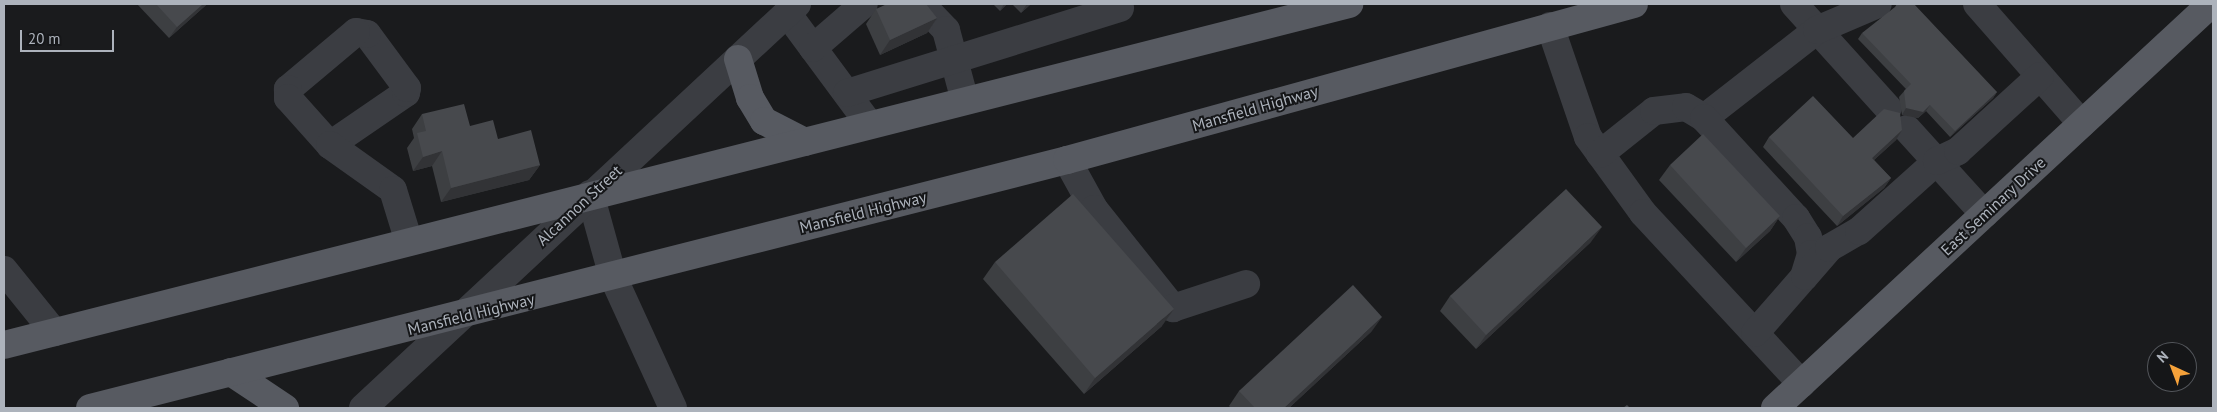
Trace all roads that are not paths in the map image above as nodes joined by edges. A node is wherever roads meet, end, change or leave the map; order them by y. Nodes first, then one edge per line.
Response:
1 (864, 4) edge
2 (921, 4) edge
3 (1634, 4) edge
4 (1794, 4) edge
5 (1878, 4) edge
6 (1978, 4) edge
7 (2211, 4) edge
8 (1336, 5) edge
9 (792, 8) edge
10 (1120, 8) dead end
11 (1550, 26) junction
12 (1817, 30) junction
13 (813, 48) junction
14 (738, 59) junction
15 (954, 59) junction
16 (2040, 76) junction
17 (847, 94) junction
18 (965, 101) junction
19 (1888, 108) edge
20 (1704, 118) junction
21 (2082, 124) junction
22 (870, 125) junction
23 (1907, 129) dead end
24 (805, 142) junction
25 (330, 145) dead end
26 (1600, 154) junction
27 (1067, 160) junction
28 (1937, 161) junction
29 (590, 194) junction
30 (1984, 214) junction
31 (409, 242) junction
32 (4, 270) edge
33 (613, 277) junction
34 (1804, 277) junction
35 (1246, 284) dead end
36 (459, 318) junction
37 (54, 332) junction
38 (1755, 333) junction
39 (4, 345) edge
40 (231, 372) junction
41 (1802, 384) junction
42 (90, 408) edge
43 (285, 408) edge
44 (364, 408) edge
45 (673, 408) edge
46 (1775, 408) edge

1 - 13 street
2 - 15 street
3 - 11 main road, Mansfield Highway
4 - 12 street
5 - 12 street
6 - 16 street
7 - 21 main road, East Seminary Drive
8 - 18 main road
9 - 13 street
9 - 14 street, Alcannon Street
10 - 15 street
11 - 26 street
11 - 27 main road, Mansfield Highway
12 - 19 street
12 - 20 street
13 - 17 street
14 - 24 main road
14 - 29 street, Alcannon Street
15 - 17 street
15 - 18 street
16 - 21 street
16 - 28 street
17 - 22 street
18 - 22 main road
20 - 26 street
20 - 34 street
21 - 30 main road, East Seminary Drive
22 - 24 main road
23 - 28 street
24 - 29 main road
25 - 31 street
26 - 38 street
27 - 33 main road, Mansfield Highway
27 - 35 street
28 - 30 street
28 - 34 street
29 - 31 main road
29 - 33 street
29 - 36 street, Alcannon Street
30 - 41 main road, East Seminary Drive
31 - 37 main road
32 - 37 street
33 - 36 main road, Mansfield Highway
33 - 45 street
34 - 38 street
36 - 40 main road, Mansfield Highway
36 - 44 street, Alcannon Street
37 - 39 main road
38 - 41 street
40 - 42 main road, Mansfield Highway
40 - 43 main road
41 - 46 main road, East Seminary Drive

